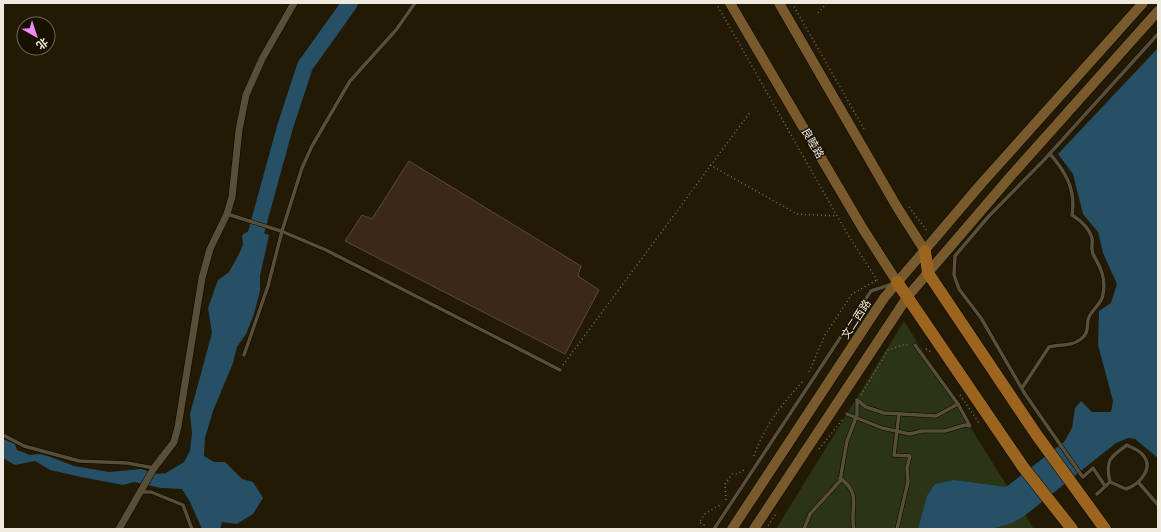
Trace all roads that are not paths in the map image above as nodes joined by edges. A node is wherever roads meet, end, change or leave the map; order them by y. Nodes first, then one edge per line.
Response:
1 (294, 3) edge
2 (415, 3) edge
3 (730, 3) edge
4 (779, 3) edge
5 (1143, 3) edge
6 (1158, 12) edge
7 (1158, 34) edge
8 (1050, 154) junction
9 (228, 214) junction
10 (281, 231) junction
11 (925, 251) junction
12 (928, 273) junction
13 (897, 282) junction
14 (908, 296) junction
15 (915, 345) dead end
16 (244, 354) dead end
17 (560, 370) road end
18 (1022, 388) junction
19 (958, 404) junction
20 (847, 414) dead end
21 (899, 414) junction
22 (856, 418) junction
23 (897, 431) junction
24 (3, 435) edge
25 (154, 468) junction
26 (840, 478) junction
27 (1110, 482) junction
28 (1139, 483) junction
29 (1105, 486) junction
30 (140, 491) junction
31 (1097, 494) dead end
32 (1158, 505) edge
33 (119, 529) edge
34 (192, 529) edge
35 (714, 529) edge
36 (732, 529) edge
37 (754, 529) edge
38 (804, 529) edge
39 (854, 529) edge
40 (897, 529) edge
41 (1072, 529) edge
42 (1105, 529) edge

1 - 9 street
2 - 10 lane
3 - 13 main road, 良睦路
4 - 11 main road
5 - 11 main road, 文二西路
6 - 12 main road
7 - 8 lane
8 - 18 lane
8 - 18 lane
9 - 10 lane
9 - 25 street
10 - 16 lane
10 - 17 lane
11 - 12 main road
11 - 13 main road, 文二西路
12 - 14 main road
12 - 42 main road
13 - 14 main road
13 - 35 lane
13 - 36 main road, 文二西路
14 - 37 main road
14 - 41 main road
15 - 19 lane
18 - 29 lane
19 - 21 lane
19 - 23 lane
20 - 22 lane
21 - 22 lane
21 - 23 lane
22 - 23 lane
22 - 26 lane
23 - 40 lane
24 - 25 lane
25 - 30 street
26 - 38 lane
26 - 39 lane
27 - 28 lane
27 - 28 lane
27 - 29 lane
28 - 32 lane
29 - 31 lane
30 - 33 street
30 - 34 lane

